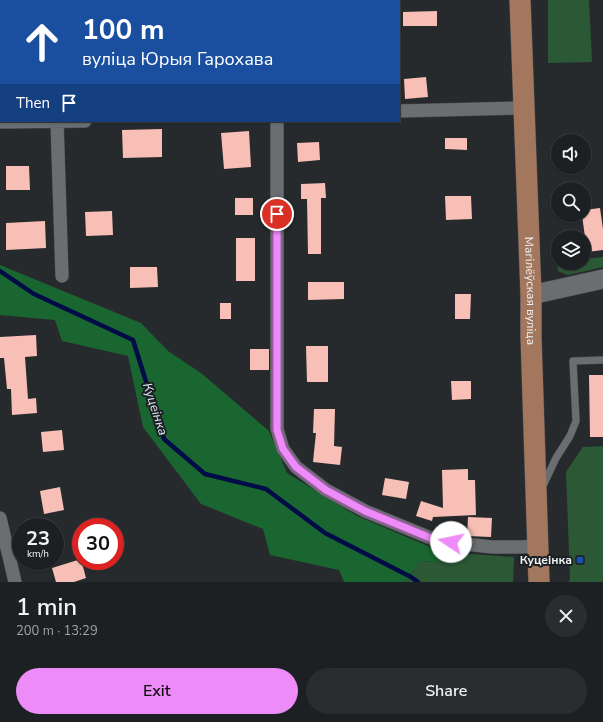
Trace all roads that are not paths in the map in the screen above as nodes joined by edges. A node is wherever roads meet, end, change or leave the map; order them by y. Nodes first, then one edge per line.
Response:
1 (520, 0) edge
2 (523, 108) junction
3 (400, 111) edge
4 (0, 122) edge
5 (57, 122) edge
6 (277, 122) edge
7 (62, 276) dead end
8 (603, 279) edge
9 (531, 295) junction
10 (603, 360) edge
11 (536, 501) junction
12 (0, 518) edge
13 (538, 546) junction
14 (15, 582) edge
15 (539, 582) edge

1 - 2 main road, Магілёўская вуліца
2 - 3 street
2 - 9 main road, Магілёўская вуліца
4 - 5 street
5 - 7 street
6 - 13 street
8 - 9 main road
9 - 11 main road, Магілёўская вуліца
10 - 11 lane
11 - 13 main road, Магілёўская вуліца
12 - 14 street
13 - 15 main road, Магілёўская вуліца

